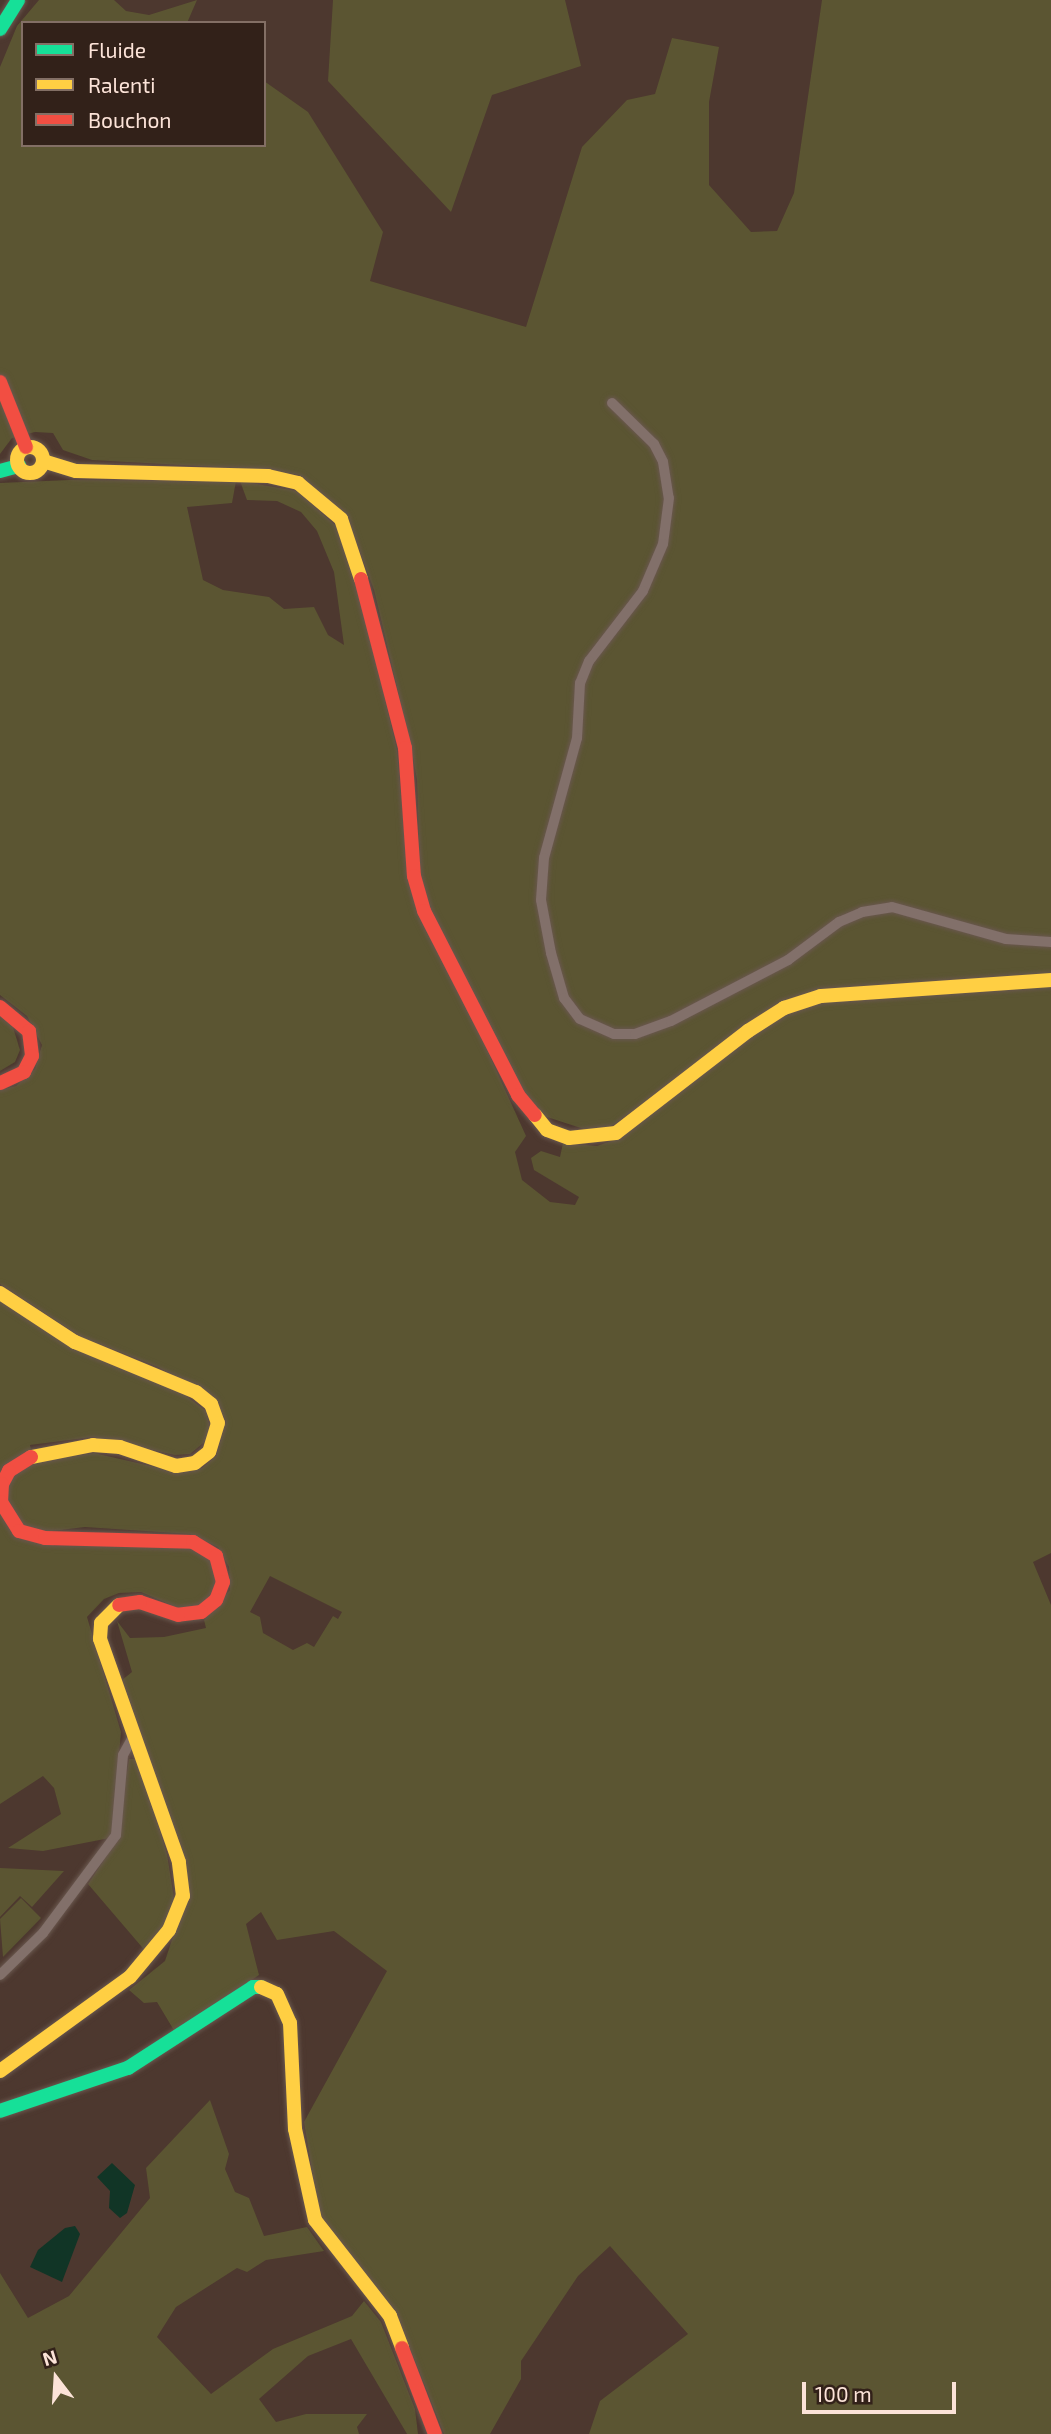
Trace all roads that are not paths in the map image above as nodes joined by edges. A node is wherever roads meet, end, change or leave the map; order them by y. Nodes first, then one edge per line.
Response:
1 (18, 0) edge
2 (0, 29) edge
3 (0, 383) edge
4 (612, 403) dead end
5 (26, 447) junction
6 (43, 461) junction
7 (19, 466) junction
8 (0, 471) edge
9 (1051, 942) edge
10 (1051, 980) edge
11 (0, 1007) edge
12 (0, 1083) edge
13 (0, 1293) edge
14 (133, 1737) junction
15 (0, 1975) edge
16 (0, 2070) edge
17 (0, 2111) edge
18 (435, 2434) edge

1 - 2 street
3 - 5 street
4 - 9 street
5 - 6 street
5 - 7 street
6 - 7 street
6 - 10 street
7 - 8 street
11 - 12 street
13 - 14 street
14 - 15 street
14 - 16 street
17 - 18 street

